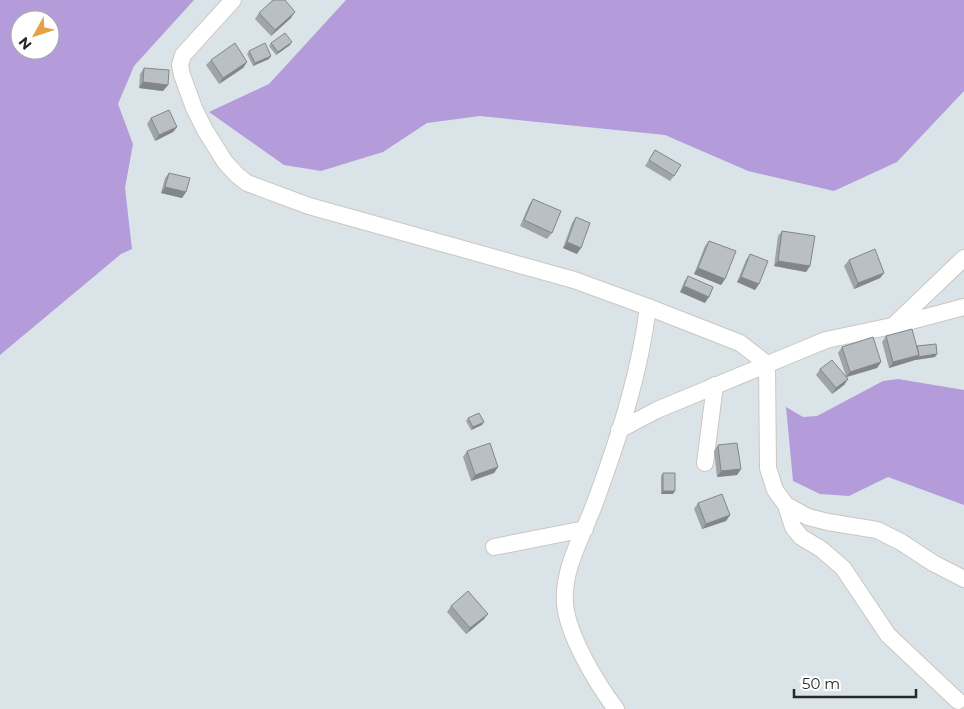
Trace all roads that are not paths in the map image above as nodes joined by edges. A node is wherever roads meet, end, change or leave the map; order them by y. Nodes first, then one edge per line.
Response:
1 (233, 0) edge
2 (964, 258) edge
3 (648, 307) junction
4 (964, 307) edge
5 (892, 326) junction
6 (767, 364) junction
7 (715, 385) junction
8 (619, 430) junction
9 (705, 463) dead end
10 (786, 505) junction
11 (585, 529) junction
12 (494, 547) dead end
13 (964, 579) edge
14 (958, 701) dead end
15 (616, 709) edge

1 - 3 street
2 - 5 street
3 - 6 street
3 - 8 street
4 - 5 street
5 - 6 street
6 - 7 street
6 - 10 street
7 - 8 street
7 - 9 street
8 - 11 street
10 - 13 street
10 - 14 street
11 - 12 street
11 - 15 street

